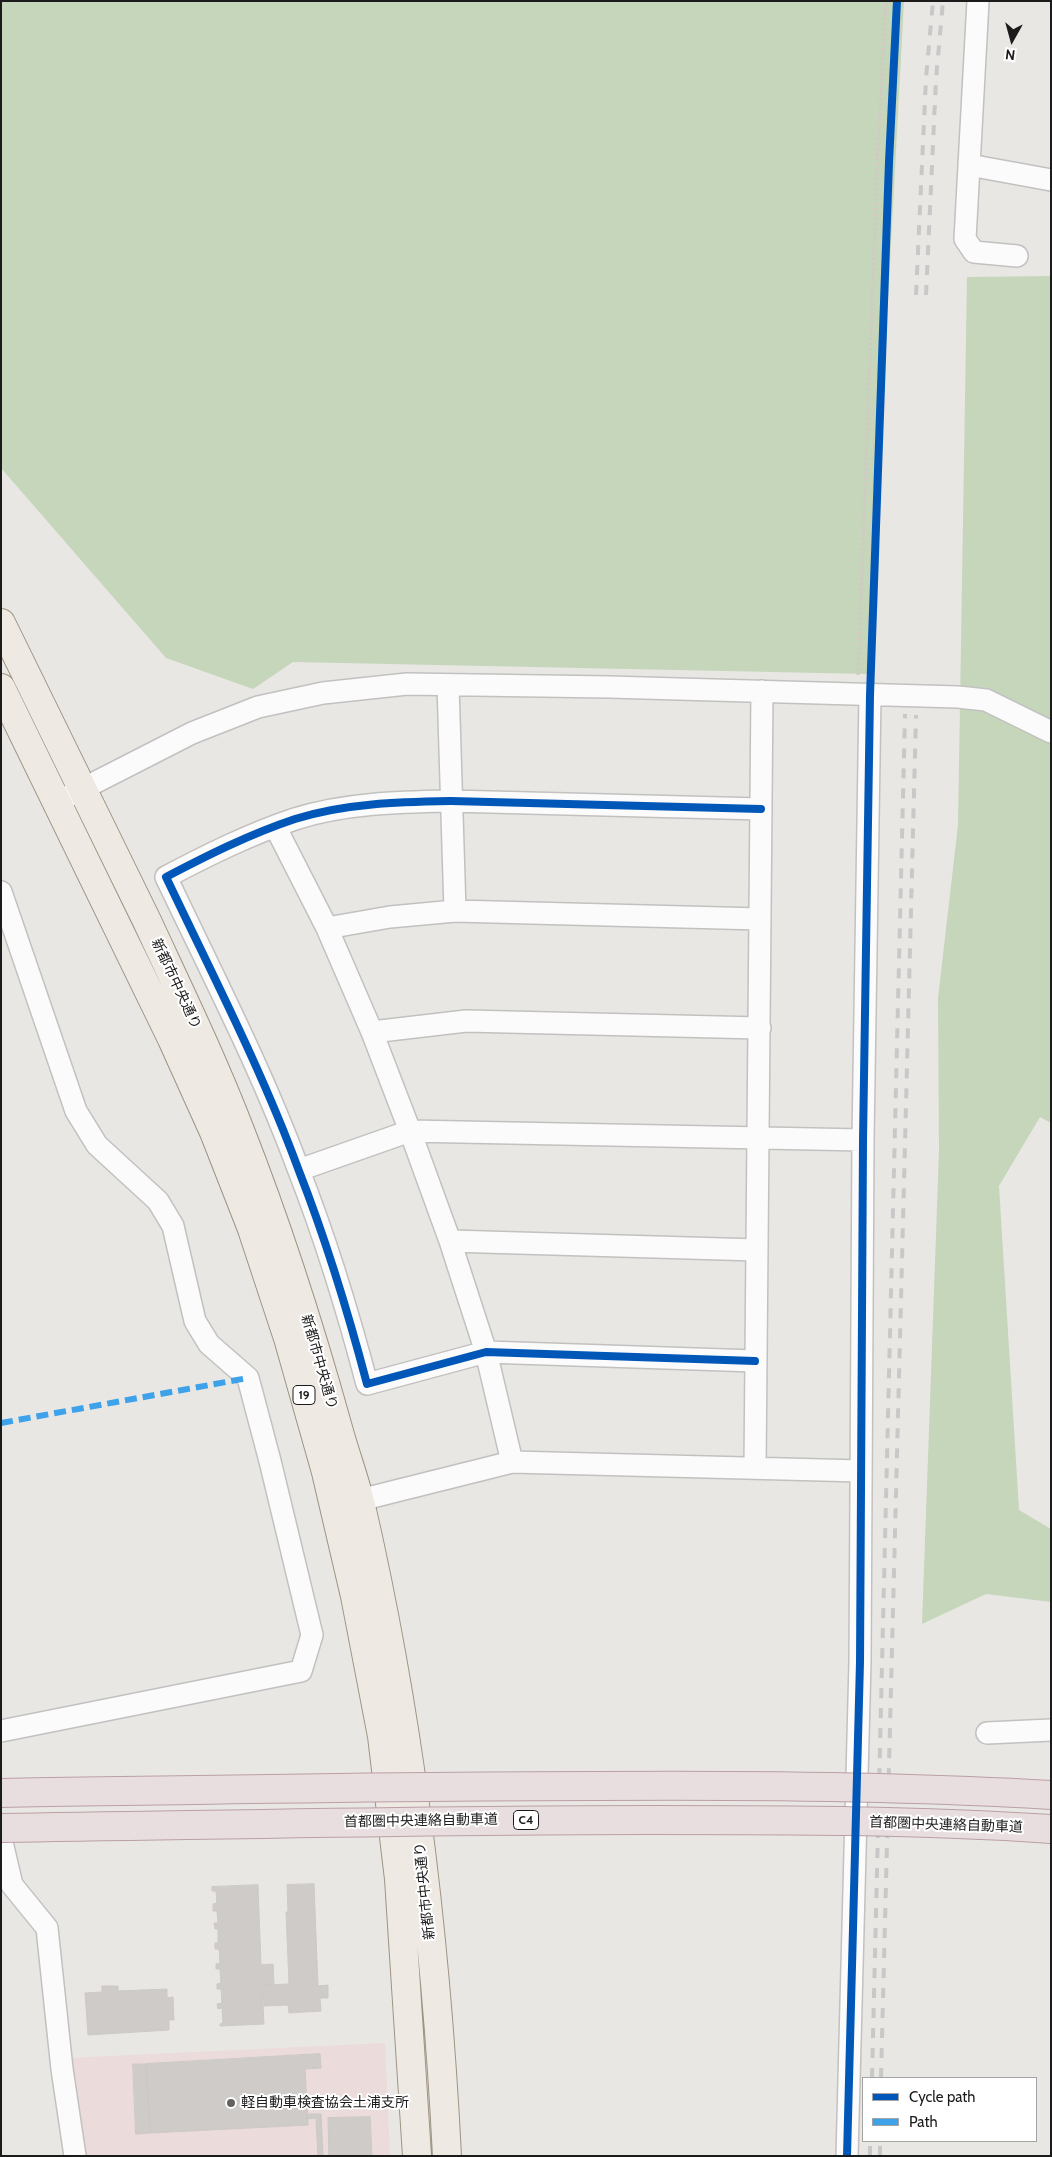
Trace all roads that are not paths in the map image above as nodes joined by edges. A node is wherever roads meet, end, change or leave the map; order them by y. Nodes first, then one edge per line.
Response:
1 (978, 1) edge
2 (969, 164) junction
3 (1051, 180) edge
4 (1017, 256) dead end
5 (1, 623) edge
6 (448, 685) junction
7 (1, 688) edge
8 (762, 691) junction
9 (863, 695) junction
10 (1051, 732) edge
11 (83, 787) junction
12 (451, 801) junction
13 (57, 802) junction
14 (761, 809) junction
15 (275, 826) junction
16 (1, 892) edge
17 (455, 911) junction
18 (760, 919) junction
19 (327, 928) junction
20 (760, 1028) junction
21 (372, 1032) junction
22 (410, 1131) junction
23 (759, 1138) junction
24 (863, 1140) junction
25 (299, 1170) junction
26 (450, 1241) junction
27 (757, 1250) junction
28 (486, 1352) junction
29 (755, 1361) junction
30 (512, 1462) junction
31 (754, 1468) junction
32 (860, 1471) junction
33 (360, 1500) junction
34 (1051, 1730) edge
35 (1, 1731) edge
36 (987, 1733) dead end
37 (1, 1792) edge
38 (1051, 1795) edge
39 (1, 1828) edge
40 (1051, 1829) edge
41 (1, 1838) edge
42 (74, 2156) edge
43 (417, 2156) edge
44 (447, 2156) edge
45 (847, 2156) edge

1 - 2 street
2 - 3 street
2 - 4 street
5 - 11 main road, 新都市中央通り / 19
6 - 8 street
6 - 11 street
6 - 12 street
7 - 13 main road, 新都市中央通り / 19
8 - 9 street
8 - 14 street
9 - 10 street
9 - 24 street
11 - 13 street
11 - 33 main road, 新都市中央通り / 19
12 - 14 street
12 - 15 street
12 - 17 street
13 - 43 main road, 新都市中央通り / 19
14 - 18 street
15 - 19 street
15 - 25 street
16 - 35 street
17 - 18 street
17 - 19 street
18 - 20 street
19 - 21 street
20 - 21 street
20 - 23 street
21 - 22 street
22 - 23 street
22 - 25 street
22 - 26 street
23 - 24 street
23 - 27 street
24 - 32 street
25 - 28 street
26 - 27 street
26 - 28 street
27 - 29 street
28 - 29 street
28 - 30 street
29 - 31 street
30 - 31 street
30 - 33 street
31 - 32 street
32 - 45 street
33 - 44 main road, 新都市中央通り / 19
34 - 36 street
37 - 38 highway, bridge
39 - 40 highway, 首都圏中央連絡自動車道 / C4, bridge
41 - 42 street

